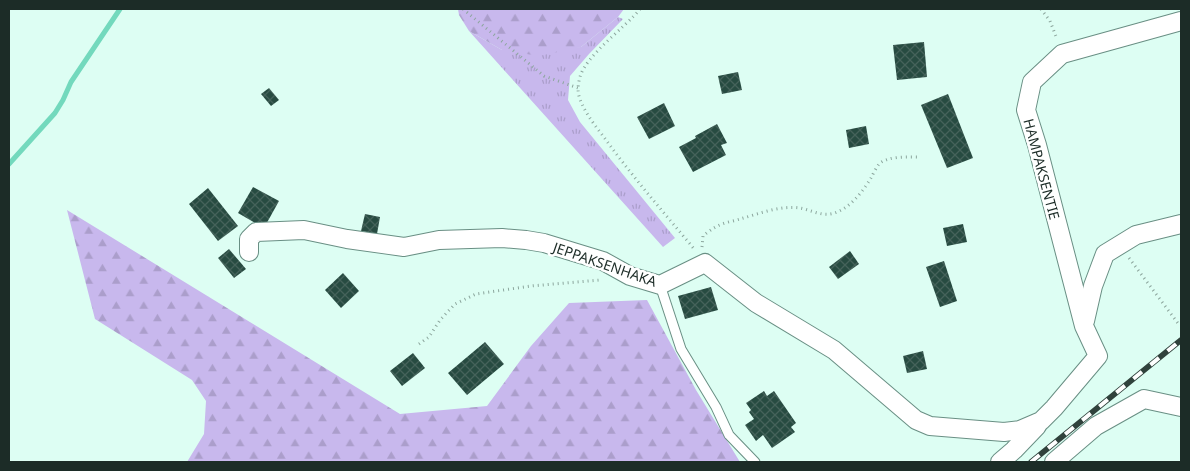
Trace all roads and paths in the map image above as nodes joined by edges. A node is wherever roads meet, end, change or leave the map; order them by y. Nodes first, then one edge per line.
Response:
1 (463, 9) edge
2 (640, 9) edge
3 (1041, 9) edge
4 (1181, 21) edge
5 (1062, 54) junction
6 (578, 88) junction
7 (919, 157) dead end
8 (1181, 224) edge
9 (1120, 245) junction
10 (249, 252) dead end
11 (705, 262) junction
12 (630, 276) junction
13 (660, 285) junction
14 (1084, 326) junction
15 (1180, 326) edge
16 (419, 344) dead end
17 (1181, 407) edge
18 (1041, 421) junction
19 (755, 462) edge
20 (1000, 462) edge
21 (1054, 462) edge

1 - 6 path
2 - 6 path
3 - 5 path
4 - 5 street, HAMPAKSENTIE
5 - 14 street, HAMPAKSENTIE
6 - 11 path
7 - 11 path
8 - 9 street
9 - 14 street
9 - 15 path
10 - 12 street, JEPPAKSENHAKA
11 - 13 street, JEPPAKSENHAKA
11 - 18 street
12 - 13 street, JEPPAKSENHAKA
12 - 16 path
13 - 19 lane
14 - 18 street, HAMPAKSENTIE
17 - 21 street
18 - 20 street

